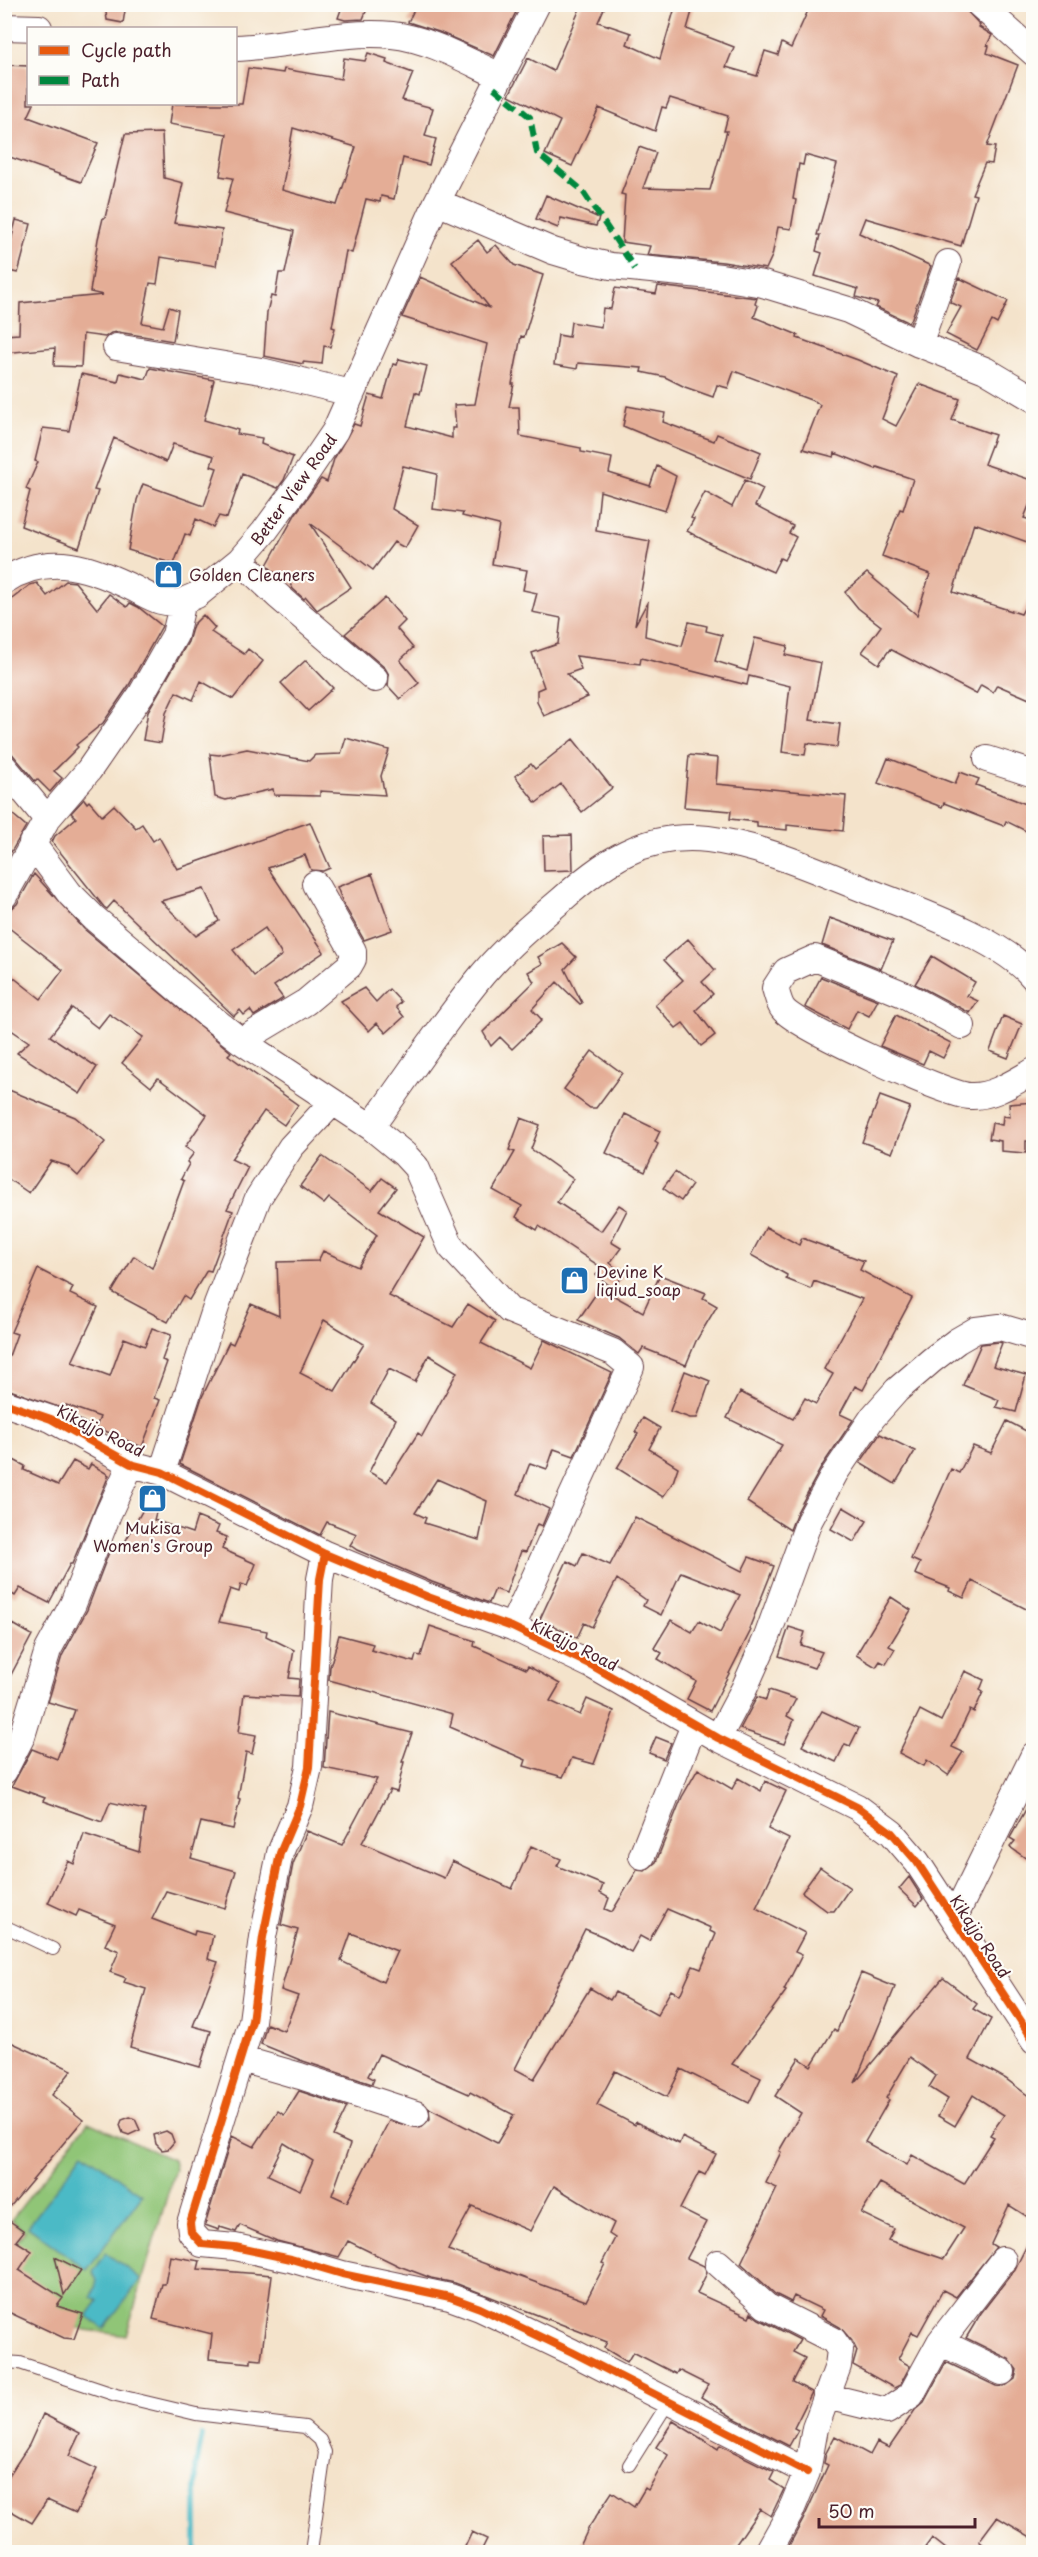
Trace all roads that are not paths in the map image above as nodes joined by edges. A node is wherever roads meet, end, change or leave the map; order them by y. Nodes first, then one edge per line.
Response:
1 (537, 4) edge
2 (979, 4) edge
3 (4, 27) edge
4 (27, 28) edge
5 (237, 48) edge
6 (1034, 53) edge
7 (500, 75) junction
8 (437, 202) junction
9 (948, 263) dead end
10 (920, 344) junction
11 (116, 347) dead end
12 (351, 393) junction
13 (1034, 399) edge
14 (240, 560) junction
15 (4, 581) edge
16 (183, 601) junction
17 (375, 679) dead end
18 (987, 759) dead end
19 (4, 767) edge
20 (1034, 774) edge
21 (47, 819) junction
22 (32, 843) junction
23 (315, 884) dead end
24 (4, 896) edge
25 (1034, 978) edge
26 (962, 1026) dead end
27 (242, 1041) junction
28 (1034, 1071) edge
29 (332, 1103) junction
30 (371, 1127) junction
31 (1034, 1337) edge
32 (4, 1403) edge
33 (131, 1464) junction
34 (162, 1472) junction
35 (325, 1554) junction
36 (512, 1627) junction
37 (694, 1725) junction
38 (718, 1737) junction
39 (1034, 1755) edge
40 (4, 1771) edge
41 (642, 1856) dead end
42 (954, 1918) junction
43 (4, 1926) edge
44 (53, 1949) dead end
45 (1034, 2041) edge
46 (241, 2060) junction
47 (416, 2114) dead end
48 (1003, 2260) dead end
49 (718, 2263) dead end
50 (940, 2342) junction
51 (4, 2362) edge
52 (1002, 2372) dead end
53 (826, 2396) junction
54 (668, 2403) junction
55 (629, 2465) dead end
56 (807, 2472) junction
57 (311, 2553) edge
58 (768, 2553) edge

1 - 7 street, Better View Road
2 - 6 street
3 - 4 street
5 - 7 street
7 - 8 street, Better View Road
8 - 10 street
8 - 12 street, Better View Road
9 - 10 street
10 - 13 street
11 - 12 street
12 - 14 street, Better View Road
14 - 16 street, Better View Road
14 - 17 street
15 - 16 street
16 - 21 street
18 - 20 street
19 - 21 street
21 - 22 street
22 - 24 street
22 - 27 street
23 - 27 street
25 - 30 street
26 - 28 street
27 - 29 street
29 - 30 street
29 - 34 street
30 - 36 street
31 - 38 street
32 - 33 street, Kikajjo Road
33 - 34 street, Kikajjo Road
33 - 40 street
34 - 35 street, Kikajjo Road
35 - 36 street, Kikajjo Road
35 - 46 street
36 - 37 street, Kikajjo Road
37 - 38 street, Kikajjo Road
37 - 41 street
38 - 42 street, Kikajjo Road
39 - 42 street
42 - 45 street, Kikajjo Road
43 - 44 lane
46 - 47 street
46 - 54 street
48 - 50 street
49 - 53 street
50 - 52 street
50 - 53 street
51 - 57 lane
53 - 56 street
54 - 55 lane
54 - 56 street
56 - 58 street

